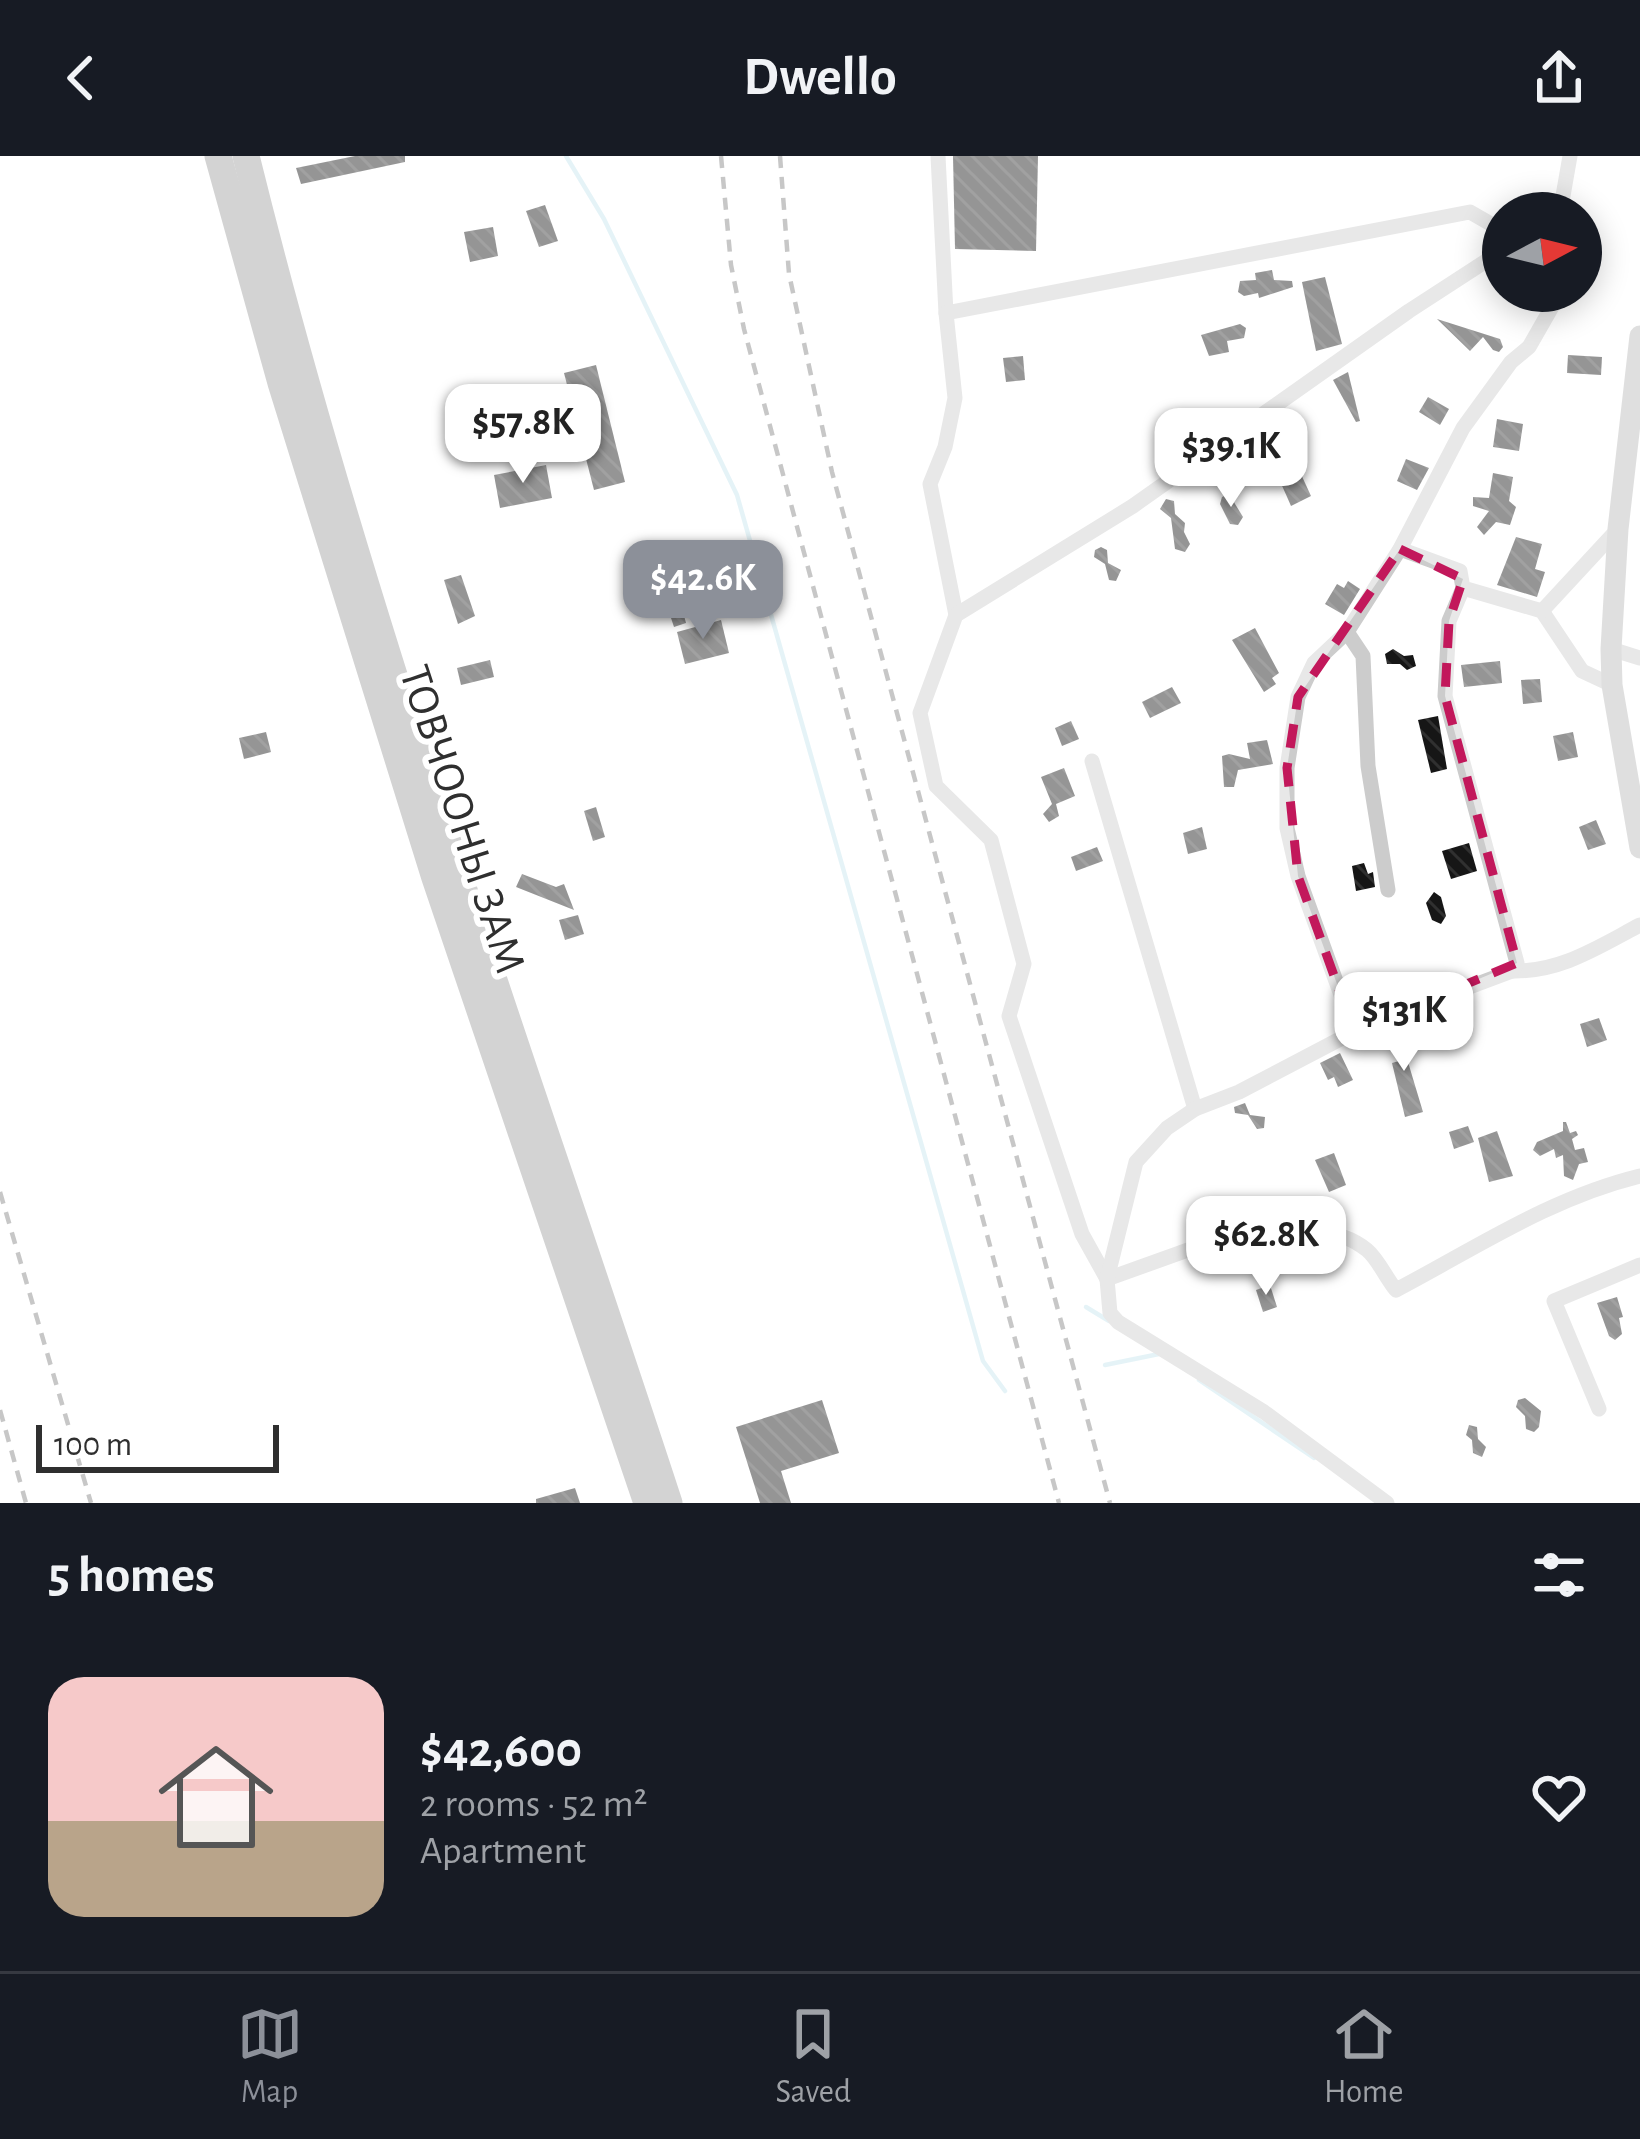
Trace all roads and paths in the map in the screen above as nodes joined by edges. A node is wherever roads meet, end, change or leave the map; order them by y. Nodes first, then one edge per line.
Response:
1 (218, 156) edge
2 (246, 156) edge
3 (938, 156) edge
4 (1570, 156) edge
5 (1564, 192) edge
6 (1482, 219) edge
7 (1482, 264) edge
8 (1549, 312) edge
9 (946, 313) junction
10 (1640, 336) edge
11 (1618, 529) junction
12 (1400, 549) junction
13 (1463, 588) junction
14 (1542, 611) junction
15 (956, 615) junction
16 (1347, 632) junction
17 (1611, 649) junction
18 (1640, 658) edge
19 (1612, 686) junction
20 (1092, 761) dead end
21 (1640, 848) edge
22 (1388, 890) dead end
23 (1640, 925) edge
24 (1512, 971) junction
25 (1354, 1031) junction
26 (1195, 1109) junction
27 (1640, 1176) edge
28 (1640, 1265) edge
29 (1107, 1279) junction
30 (1599, 1409) dead end
31 (647, 1503) edge
32 (669, 1503) edge
33 (1387, 1503) edge

1 - 31 highway, ТОВЧООНЫ ЗАМ
2 - 32 highway, ТОВЧООНЫ ЗАМ
3 - 9 street
4 - 5 street
6 - 9 street
7 - 15 street
8 - 12 street
9 - 15 street
10 - 11 main road
11 - 14 street
11 - 17 main road
12 - 13 street
12 - 16 street
13 - 14 street
13 - 24 street
14 - 19 street
15 - 29 street
16 - 22 street
16 - 25 street
17 - 18 street
17 - 19 main road
19 - 21 main road
20 - 26 street
23 - 24 street
24 - 25 street
25 - 26 street
26 - 29 street
27 - 29 street
28 - 30 street
29 - 33 street

